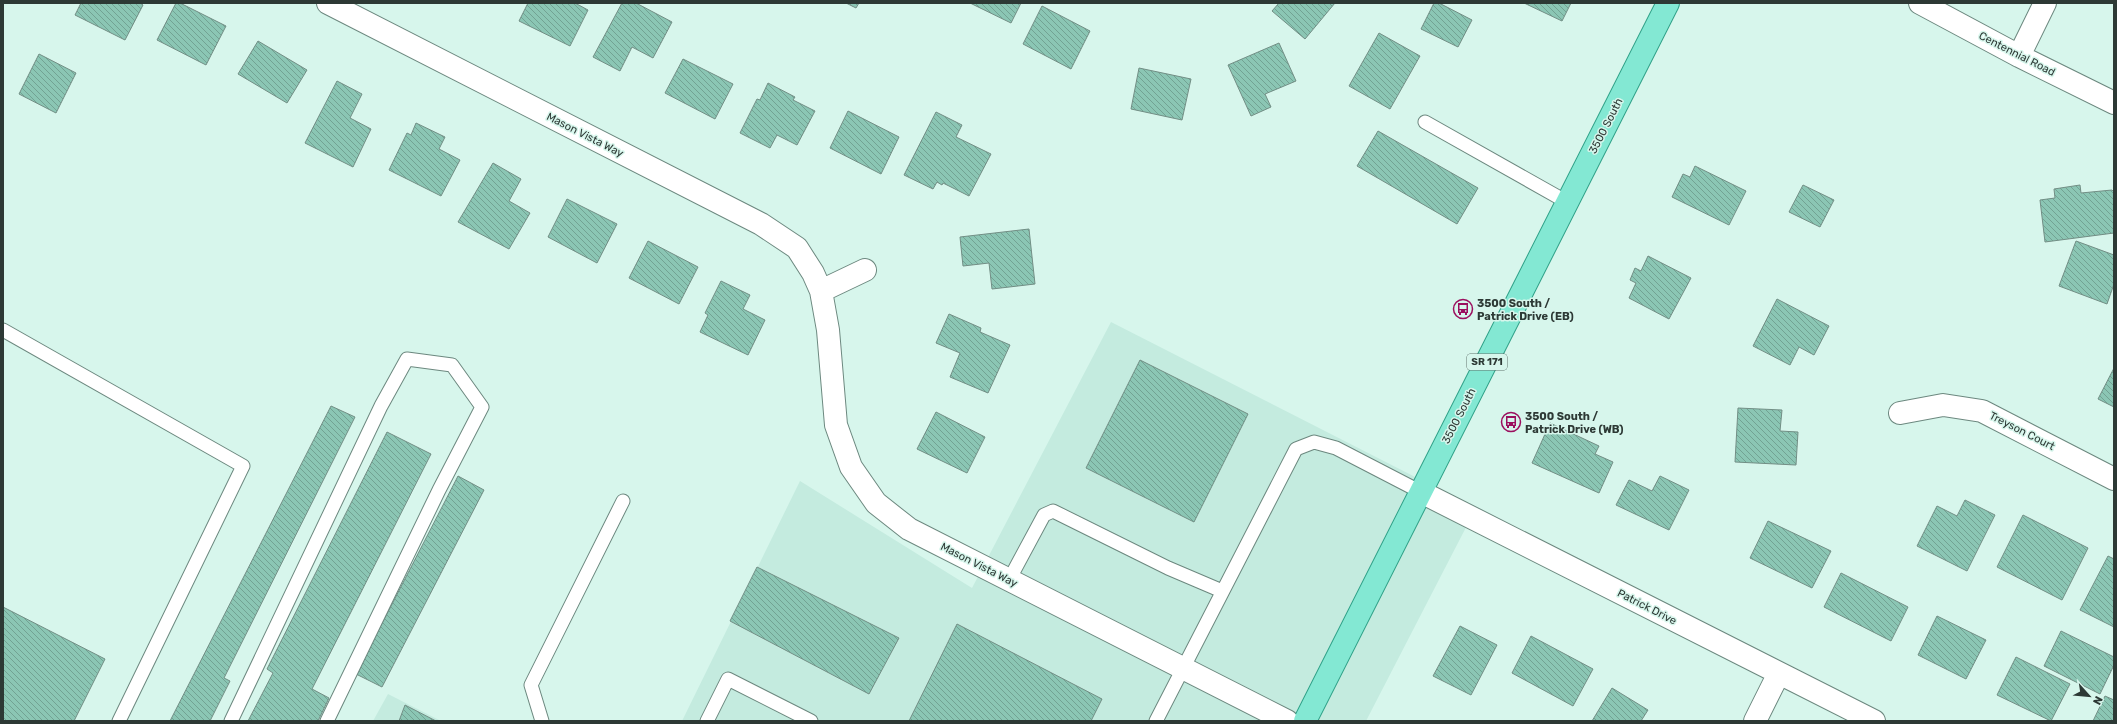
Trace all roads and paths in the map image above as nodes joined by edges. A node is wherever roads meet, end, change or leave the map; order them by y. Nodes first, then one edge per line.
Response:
1 (328, 3) edge
2 (1668, 3) edge
3 (1920, 3) edge
4 (2046, 3) edge
5 (2019, 56) junction
6 (2114, 103) edge
7 (1425, 122) dead end
8 (1567, 202) junction
9 (865, 270) dead end
10 (821, 291) junction
11 (3, 330) edge
12 (1900, 413) dead end
13 (2114, 479) edge
14 (1421, 492) junction
15 (623, 501) dead end
16 (1009, 580) junction
17 (1222, 591) junction
18 (1183, 667) junction
19 (1779, 673) junction
20 (119, 721) edge
21 (231, 721) edge
22 (327, 721) edge
23 (542, 721) edge
24 (707, 721) edge
25 (812, 721) edge
26 (1156, 721) edge
27 (1288, 721) edge
28 (1305, 721) edge
29 (1755, 721) edge
30 (1874, 721) edge

1 - 10 street, Mason Vista Way
2 - 8 main road, 3500 South / SR 171
3 - 5 street, Centennial Road
4 - 5 street
5 - 6 street, Centennial Road
7 - 8 lane
8 - 14 main road, 3500 South / SR 171
9 - 10 street
10 - 16 street, Mason Vista Way
11 - 20 lane
12 - 13 street, Treyson Court
14 - 17 lane
14 - 19 street, Patrick Drive
14 - 28 main road, 3500 South / SR 171
15 - 23 lane
16 - 17 lane
16 - 18 street, Mason Vista Way
17 - 18 lane
18 - 26 lane
18 - 27 street, Mason Vista Way
19 - 29 street
19 - 30 street, Patrick Drive
21 - 22 lane
24 - 25 lane

